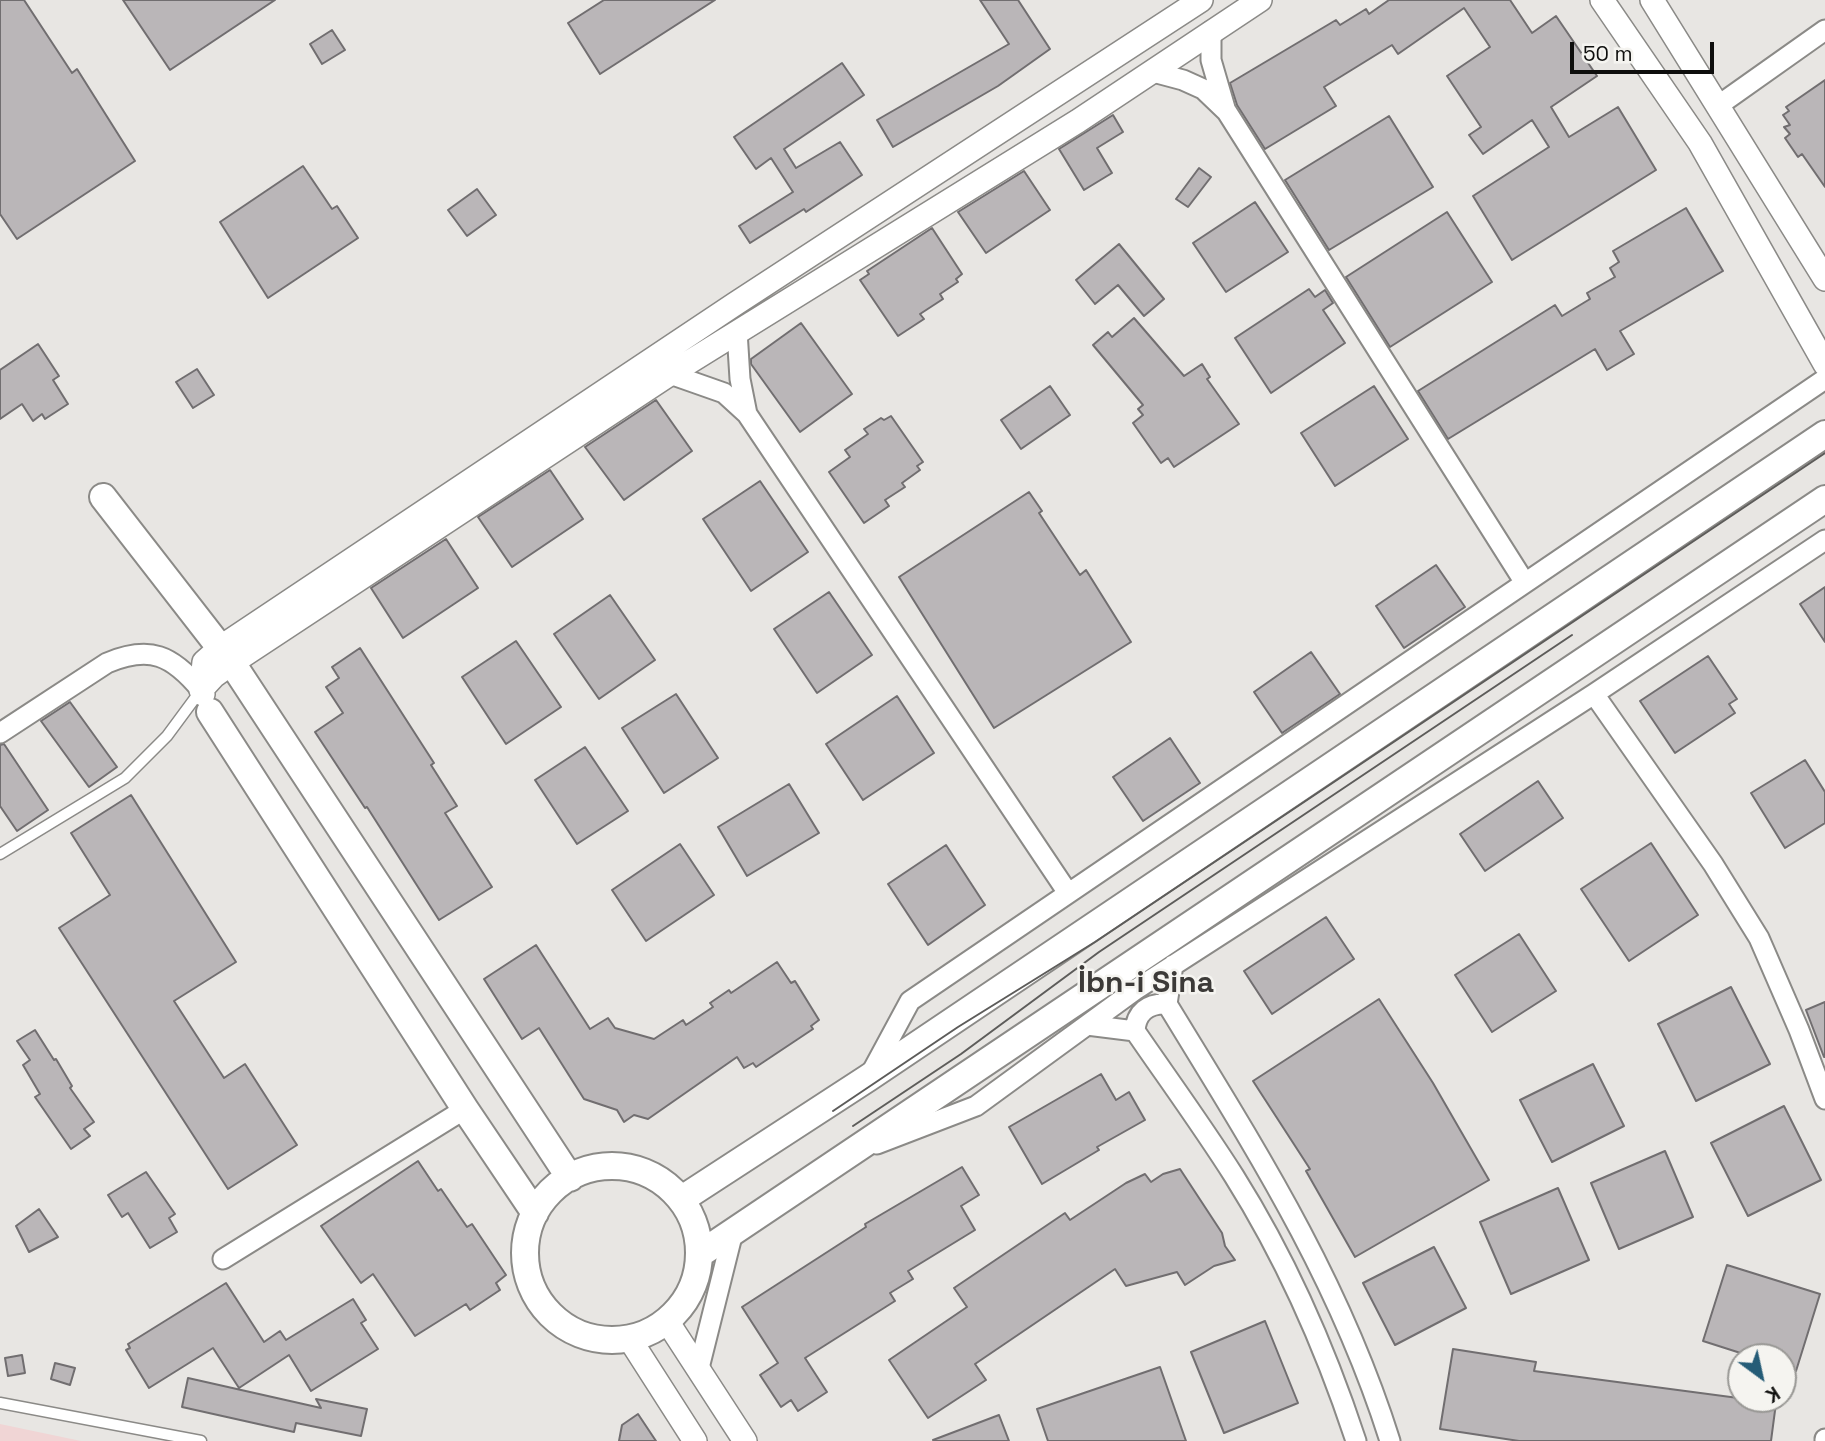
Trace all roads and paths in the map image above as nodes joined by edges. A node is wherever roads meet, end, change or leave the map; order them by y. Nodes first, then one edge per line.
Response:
1 (1201, 0) edge
2 (1260, 0) edge
3 (1602, 0) edge
4 (1652, 0) edge
5 (1825, 30) edge
6 (1211, 31) junction
7 (1153, 72) junction
8 (1719, 105) junction
9 (1227, 112) junction
10 (1825, 279) edge
11 (737, 331) junction
12 (1819, 339) edge
13 (1825, 364) edge
14 (670, 374) junction
15 (1825, 379) edge
16 (747, 414) junction
17 (1825, 434) edge
18 (103, 497) dead end
19 (1825, 499) edge
20 (1825, 540) edge
21 (1525, 583) junction
22 (226, 655) junction
23 (1594, 694) junction
24 (206, 701) junction
25 (0, 733) edge
26 (0, 854) edge
27 (1068, 892) junction
28 (1173, 965) junction
29 (1167, 1004) junction
30 (1087, 1025) junction
31 (1135, 1031) junction
32 (868, 1078) junction
33 (1825, 1099) edge
34 (465, 1110) junction
35 (844, 1157) junction
36 (570, 1178) junction
37 (682, 1199) junction
38 (535, 1213) junction
39 (733, 1232) junction
40 (700, 1254) junction
41 (223, 1259) dead end
42 (667, 1321) junction
43 (629, 1338) junction
44 (699, 1368) junction
45 (0, 1403) edge
46 (201, 1441) edge
47 (695, 1441) edge
48 (745, 1441) edge
49 (1356, 1441) edge
50 (1391, 1441) edge

1 - 22 street
2 - 6 street
3 - 12 street
4 - 8 street
5 - 8 street
6 - 7 street
6 - 9 street
7 - 9 street
7 - 11 street
8 - 10 street
9 - 21 street
11 - 14 street
11 - 16 street
12 - 13 street
14 - 16 street
14 - 22 street
15 - 21 street
16 - 27 street
17 - 32 main road
18 - 22 main road
19 - 35 main road
20 - 23 street
21 - 27 street
22 - 24 street
22 - 36 main road
23 - 28 street
23 - 33 street
24 - 25 street
24 - 26 lane
24 - 34 main road
27 - 32 street
28 - 29 street
28 - 30 street
29 - 31 street
29 - 50 street
30 - 31 street
30 - 35 street
31 - 49 street
32 - 37 main road
34 - 38 main road
34 - 41 street
35 - 39 main road
36 - 37 main road
36 - 38 main road
37 - 40 main road
38 - 43 main road
39 - 40 main road
39 - 44 street
40 - 42 main road
42 - 43 main road
42 - 44 street
43 - 47 street
44 - 48 street
45 - 46 lane

